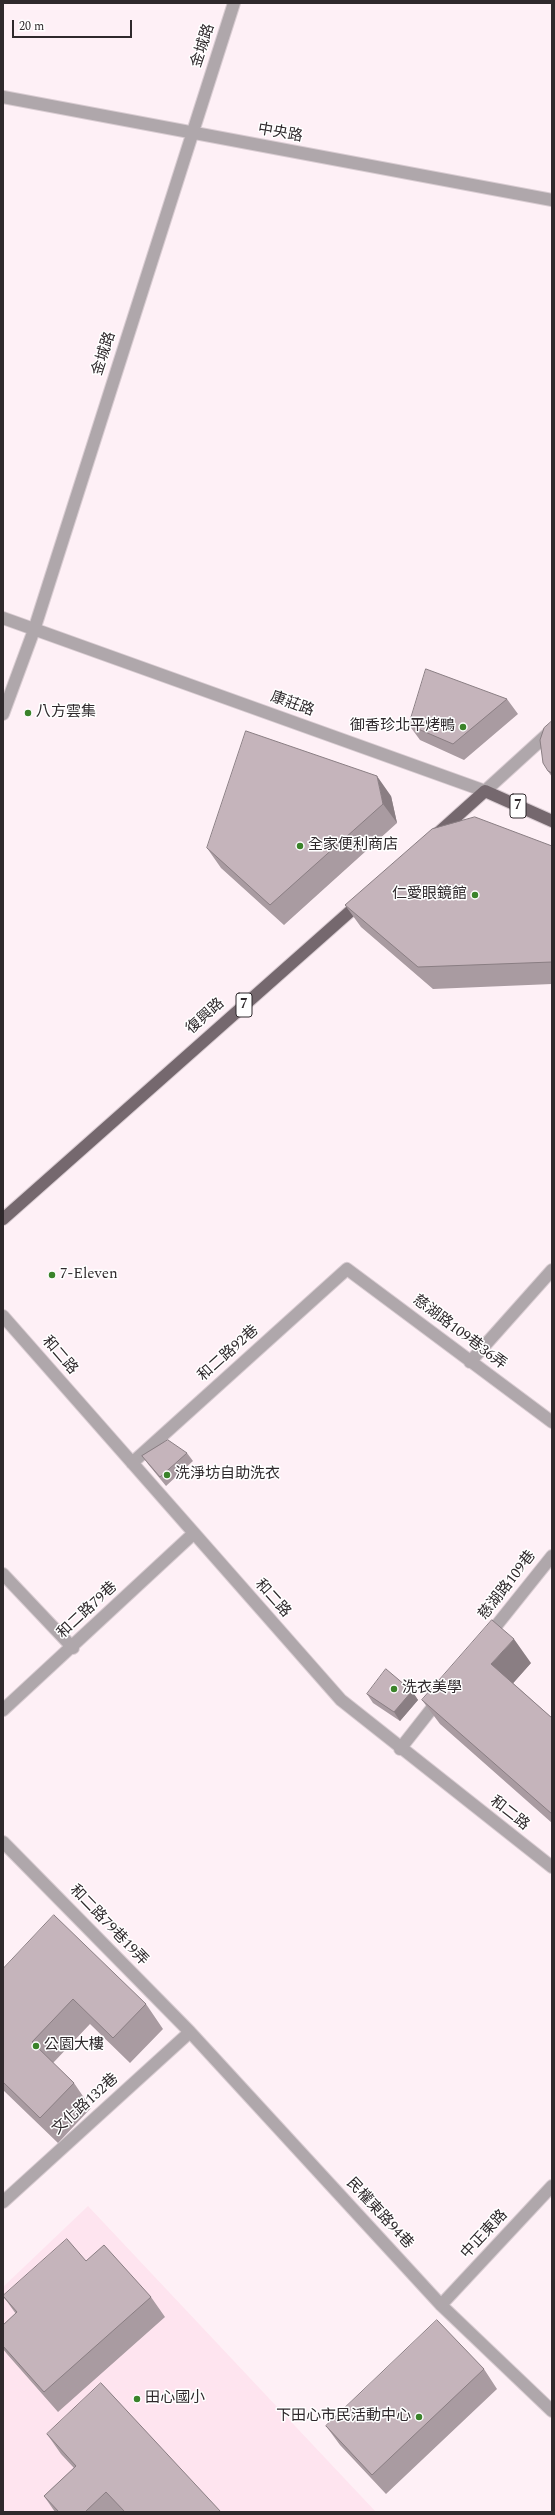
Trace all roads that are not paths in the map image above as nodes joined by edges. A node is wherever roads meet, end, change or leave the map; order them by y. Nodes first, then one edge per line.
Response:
1 (234, 3) edge
2 (3, 97) edge
3 (192, 134) junction
4 (552, 200) edge
5 (3, 618) edge
6 (34, 630) junction
7 (3, 714) edge
8 (552, 730) edge
9 (485, 791) junction
10 (552, 821) edge
11 (425, 844) edge
12 (372, 892) edge
13 (3, 1219) edge
14 (347, 1268) joint
15 (552, 1270) edge
16 (3, 1316) edge
17 (470, 1362) junction
18 (552, 1422) edge
19 (132, 1464) junction
20 (193, 1534) junction
21 (552, 1556) edge
22 (3, 1574) edge
23 (73, 1648) junction
24 (478, 1649) edge
25 (449, 1686) edge
26 (3, 1710) edge
27 (400, 1749) junction
28 (3, 1842) edge
29 (552, 1867) edge
30 (190, 2032) junction
31 (552, 2186) edge
32 (3, 2202) edge
33 (440, 2305) junction
34 (552, 2411) edge

1 - 3 street, 金城路
2 - 3 street, 中央路
3 - 4 street, 中央路
3 - 6 street, 金城路
5 - 6 street, 康莊路
6 - 7 street, 金城路
6 - 9 street, 康莊路
8 - 9 street
9 - 10 main road, 7
9 - 11 main road
12 - 13 main road, 復興路 / 7
14 - 17 street, 慈湖路109巷36弄
14 - 19 street, 和二路92巷
15 - 17 street
16 - 19 street, 和二路
17 - 18 street, 慈湖路109巷36弄
19 - 20 street, 和二路
20 - 23 street, 和二路79巷
20 - 27 street, 和二路
21 - 24 street, 慈湖路109巷
22 - 23 street
23 - 26 street, 和二路79巷
25 - 27 street
27 - 29 street, 和二路
28 - 30 street, 和二路79巷19弄
30 - 32 street, 文化路132巷
30 - 33 street, 民權東路94巷
31 - 33 street, 中正東路
33 - 34 street, 民權東路94巷

